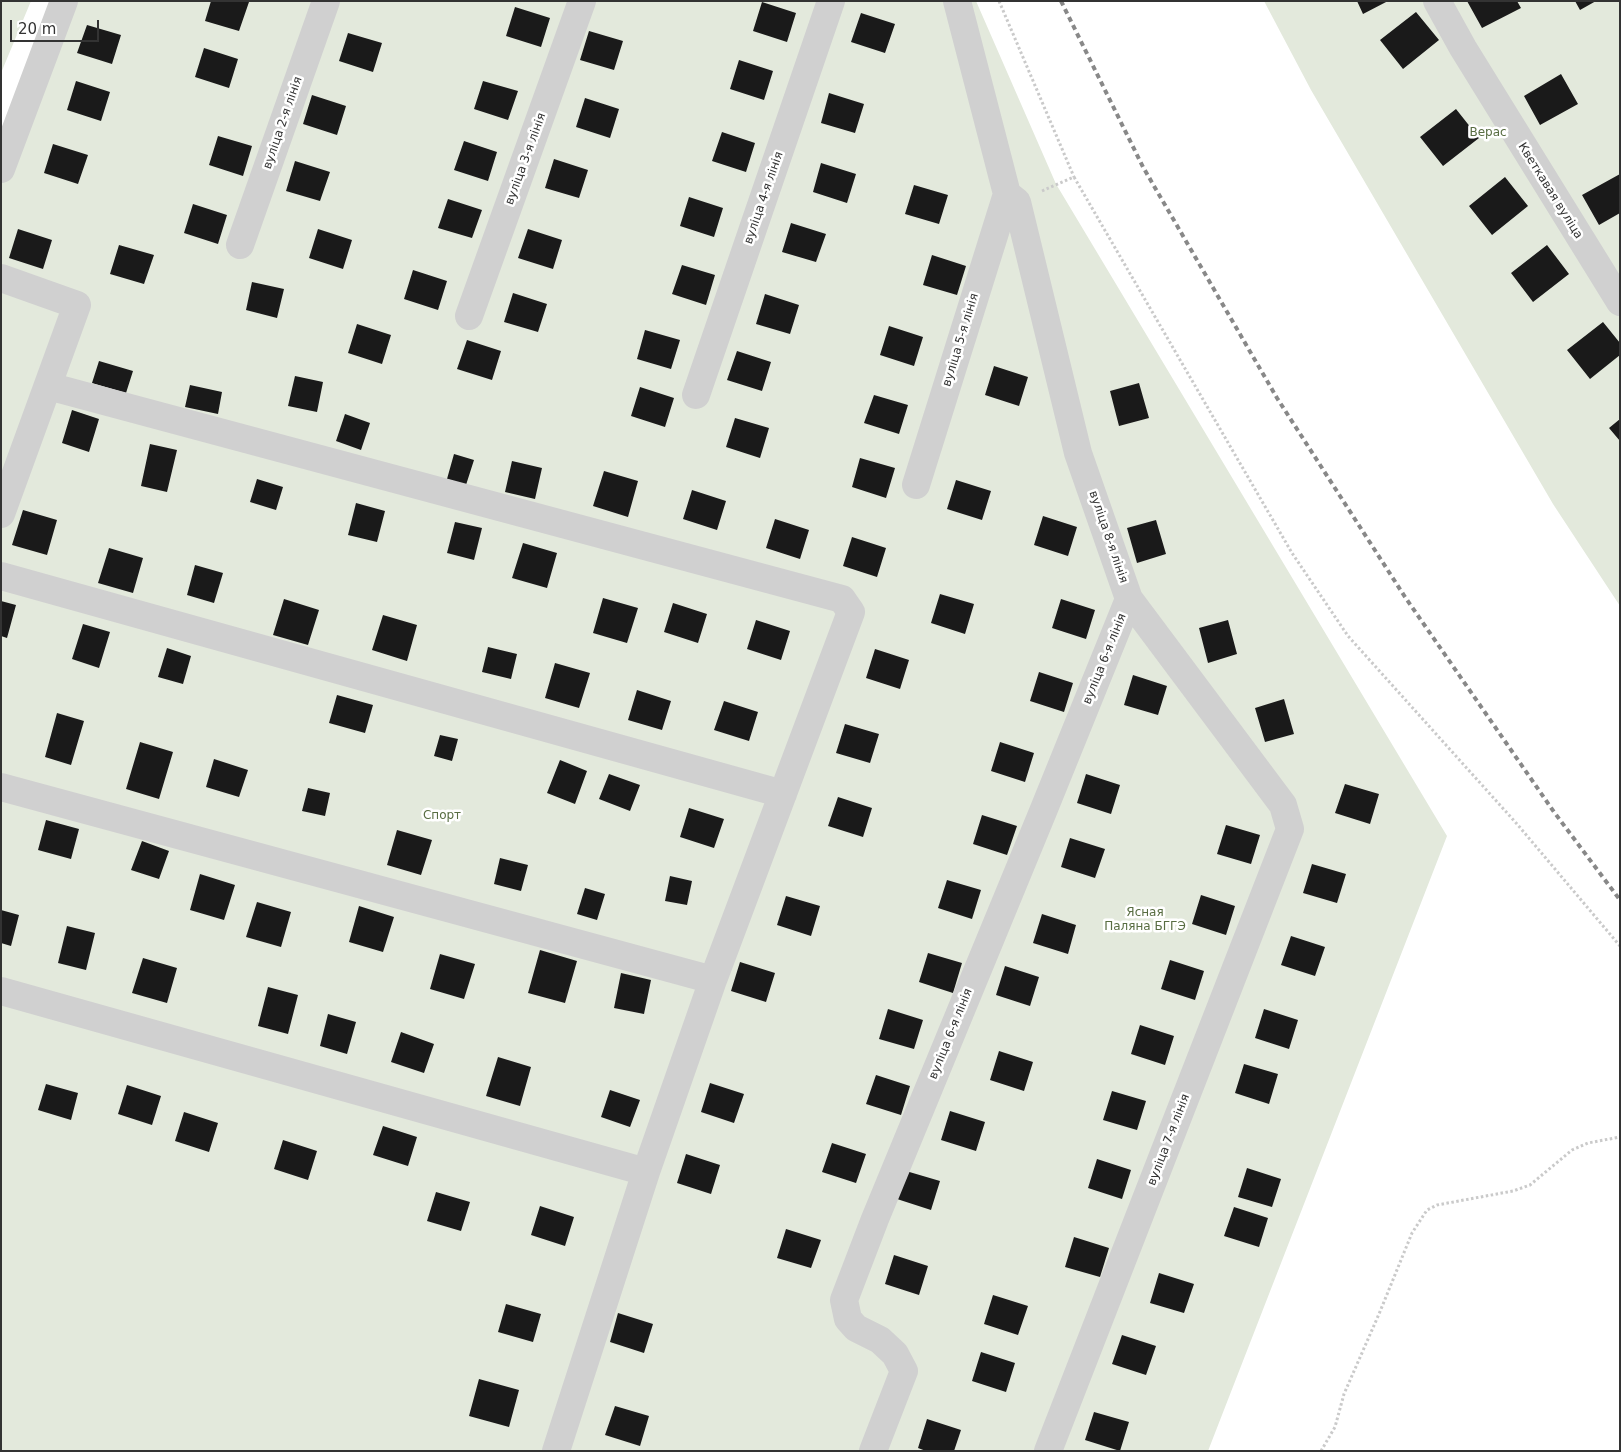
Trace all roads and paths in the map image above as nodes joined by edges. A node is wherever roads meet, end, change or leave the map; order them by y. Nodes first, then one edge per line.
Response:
1 (64, 1) edge
2 (326, 1) edge
3 (582, 1) edge
4 (831, 1) edge
5 (957, 1) edge
6 (999, 1) edge
7 (1438, 1) edge
8 (1, 169) edge
9 (1074, 177) junction
10 (1012, 198) junction
11 (240, 245) dead end
12 (1, 278) edge
13 (1620, 302) edge
14 (470, 316) dead end
15 (48, 386) junction
16 (696, 395) dead end
17 (916, 485) dead end
18 (1, 514) edge
19 (1, 576) edge
20 (1129, 599) junction
21 (1, 787) edge
22 (783, 794) junction
23 (1290, 829) joint
24 (1620, 946) edge
25 (713, 980) junction
26 (1, 991) edge
27 (1620, 1137) edge
28 (646, 1172) junction
29 (556, 1451) edge
30 (873, 1451) edge
31 (1048, 1451) edge
32 (1321, 1451) edge

1 - 8 street
2 - 11 street, вуліца 2-я лінія
3 - 14 street, вуліца 3-я лінія
4 - 16 street, вуліца 4-я лінія
5 - 10 street, вуліца 8-я лінія
6 - 9 path
7 - 13 street, Кветкавая вуліца
9 - 10 path
9 - 24 path
10 - 17 street, вуліца 5-я лінія
10 - 20 street, вуліца 8-я лінія
12 - 15 street
15 - 18 street
15 - 22 street
19 - 22 street
20 - 23 street, вуліца 8-я лінія
20 - 30 street, вуліца 6-я лінія
21 - 25 street
22 - 25 street
23 - 31 street, вуліца 7-я лінія
25 - 28 street
26 - 28 street
27 - 32 path
28 - 29 street

